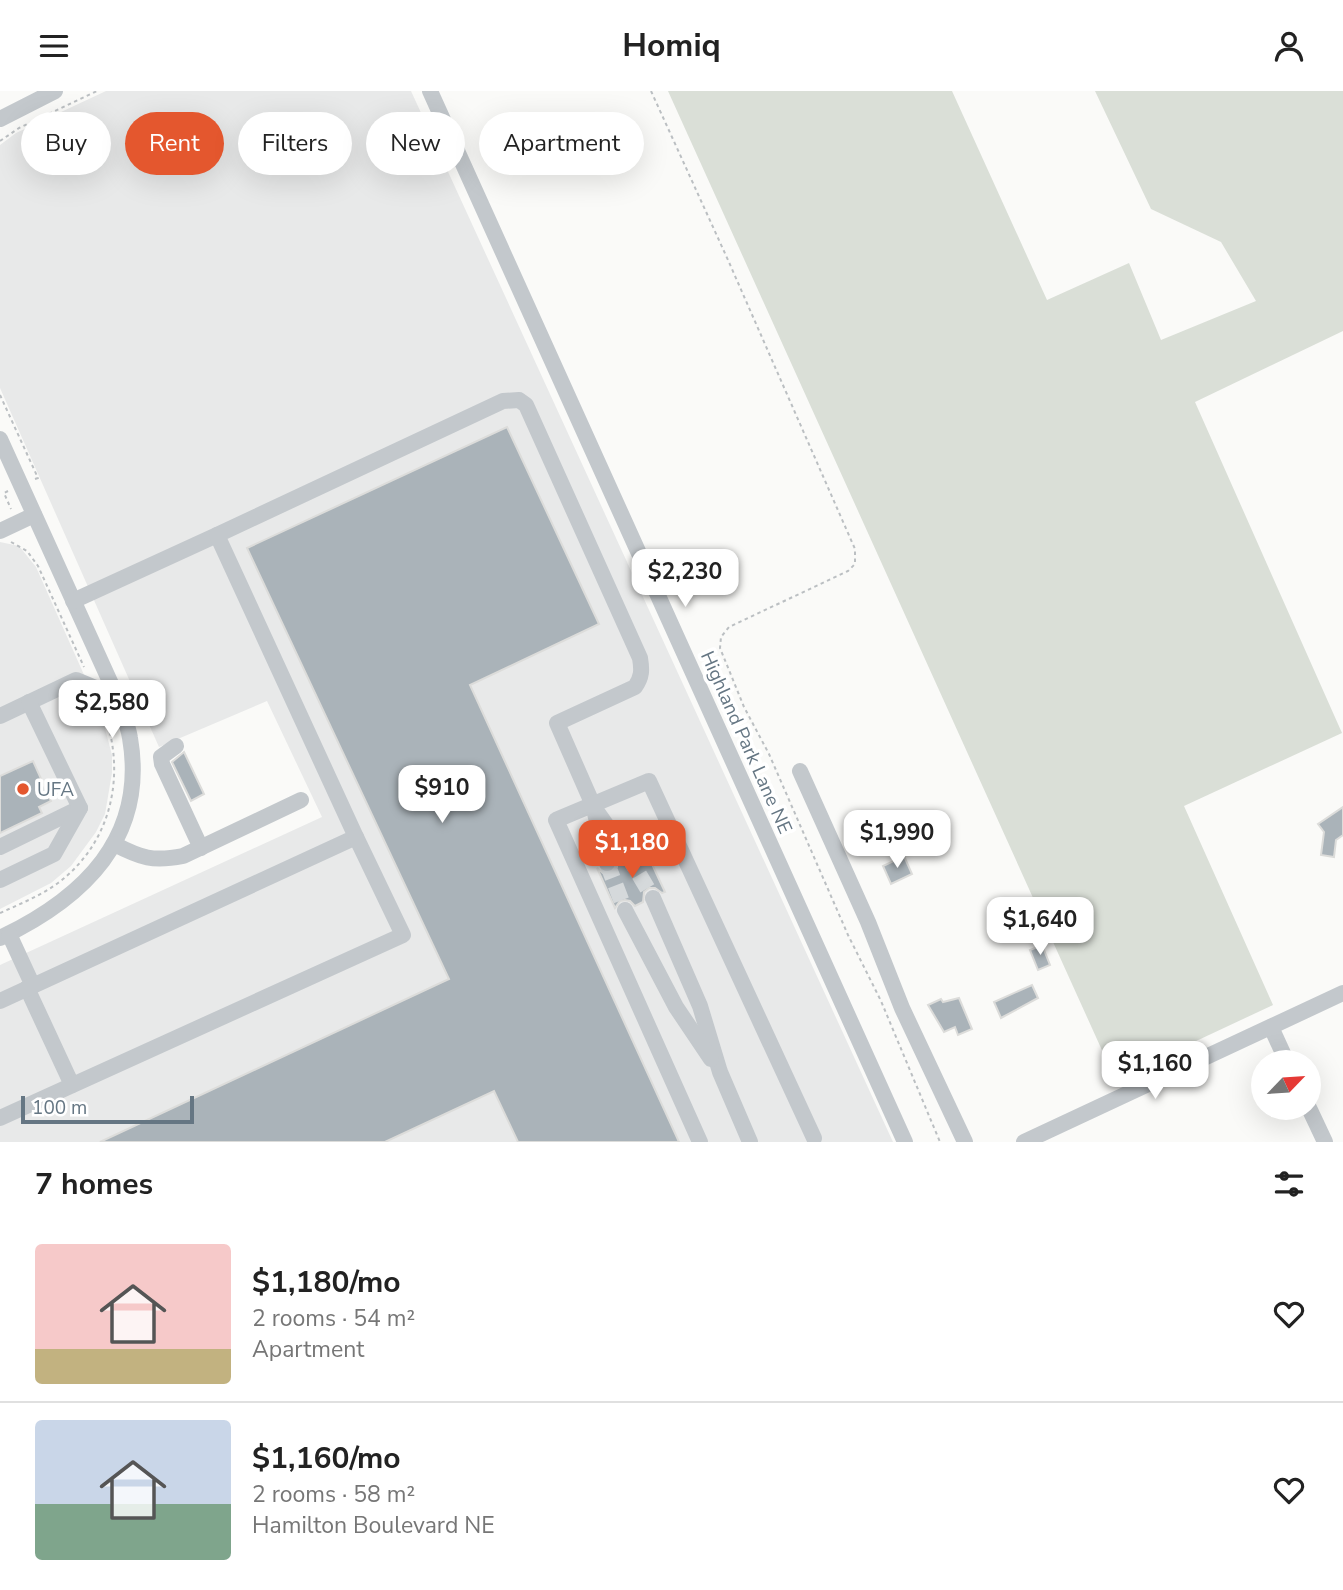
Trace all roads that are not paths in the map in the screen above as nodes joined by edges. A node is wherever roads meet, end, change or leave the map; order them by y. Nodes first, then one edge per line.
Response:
1 (55, 91) edge
2 (430, 91) edge
3 (0, 119) edge
4 (0, 439) edge
5 (34, 515) junction
6 (217, 535) junction
7 (6, 537) edge
8 (73, 601) junction
9 (117, 697) junction
10 (29, 702) junction
11 (0, 716) edge
12 (176, 746) dead end
13 (800, 771) dead end
14 (301, 800) dead end
15 (593, 805) junction
16 (80, 808) junction
17 (356, 837) junction
18 (114, 844) junction
19 (0, 847) edge
20 (201, 848) junction
21 (627, 854) tunnel mouth
22 (607, 863) tunnel mouth
23 (0, 880) edge
24 (653, 898) tunnel mouth
25 (625, 910) tunnel mouth
26 (4, 936) edge
27 (30, 987) junction
28 (1343, 993) edge
29 (0, 1001) edge
30 (1271, 1027) junction
31 (1282, 1050) edge
32 (720, 1072) junction
33 (72, 1085) junction
34 (0, 1118) edge
35 (1315, 1120) edge
36 (814, 1138) dead end
37 (700, 1142) edge
38 (751, 1142) edge
39 (905, 1142) edge
40 (965, 1142) edge
41 (1024, 1142) edge
42 (1325, 1142) edge

1 - 3 street
2 - 39 street, Highland Park Lane NE
4 - 5 street
5 - 7 street
5 - 8 street
6 - 8 street
6 - 15 street
6 - 17 street
8 - 9 street
9 - 10 street
9 - 18 street
10 - 11 street
10 - 16 street
12 - 20 street
13 - 40 street
14 - 20 street
15 - 21 street
15 - 22 street
15 - 36 street
15 - 37 street
16 - 19 street
16 - 23 street
17 - 27 street
17 - 33 street
18 - 20 street
18 - 26 street
24 - 32 street
25 - 32 street
26 - 27 street
27 - 29 street
27 - 33 street
28 - 30 street
30 - 31 street
30 - 41 street
32 - 38 street
33 - 34 street
35 - 42 street

